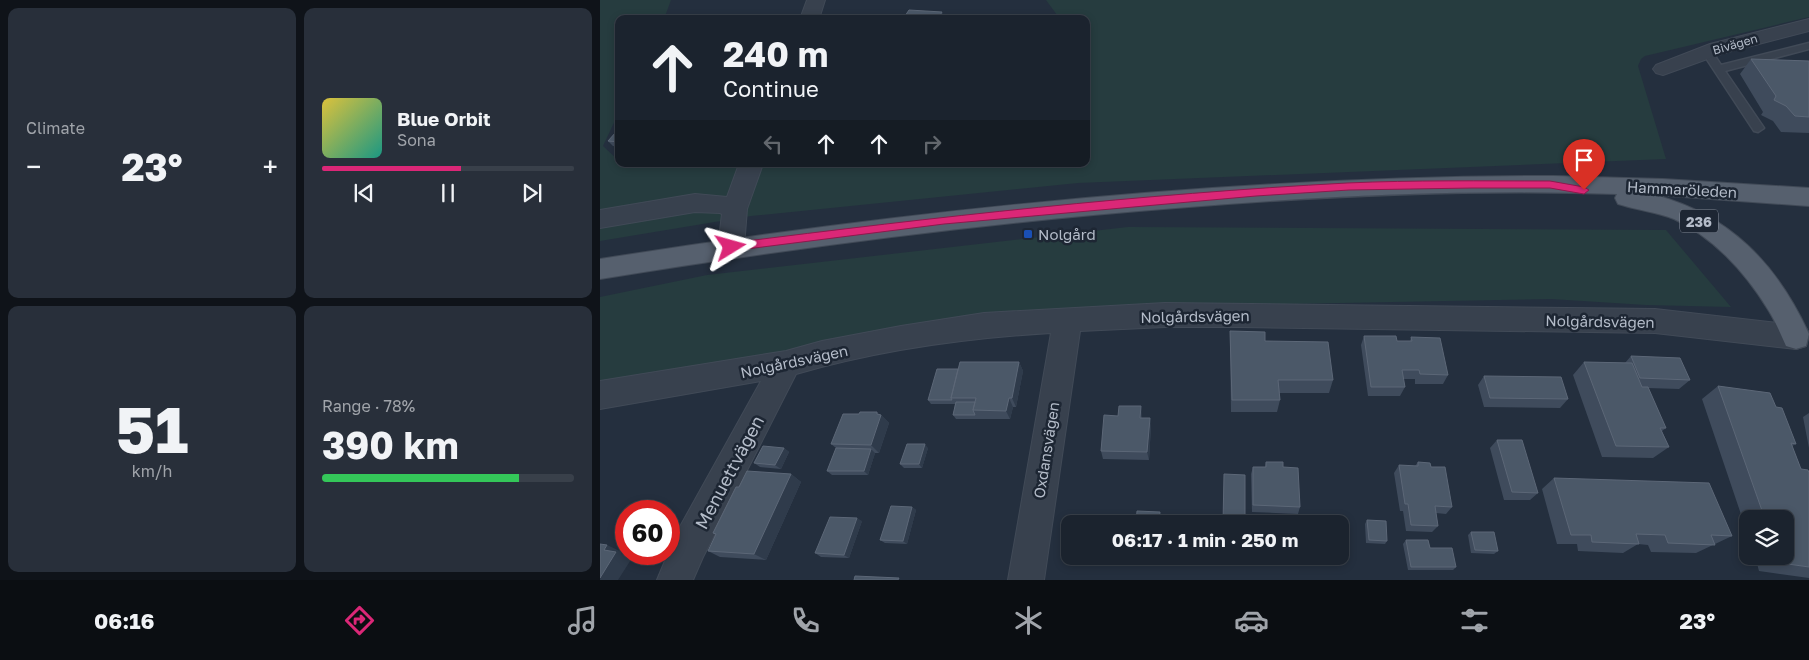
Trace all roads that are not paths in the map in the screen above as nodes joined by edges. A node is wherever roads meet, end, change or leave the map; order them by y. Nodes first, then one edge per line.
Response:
1 (816, 0) edge
2 (810, 15) edge
3 (1809, 25) edge
4 (1809, 46) edge
5 (1707, 52) junction
6 (1664, 69) dead end
7 (1720, 70) junction
8 (1758, 128) dead end
9 (750, 167) edge
10 (1550, 185) junction
11 (1809, 197) edge
12 (735, 210) junction
13 (600, 219) edge
14 (731, 247) junction
15 (600, 269) edge
16 (1067, 320) junction
17 (1796, 337) joint
18 (786, 364) junction
19 (600, 394) edge
20 (675, 580) edge
21 (1026, 580) edge

1 - 2 street
3 - 5 street, Bivägen
4 - 7 lane
5 - 6 street, Bivägen
5 - 7 lane
7 - 8 lane
9 - 12 street
10 - 11 main road, Hammaröleden / 236
10 - 14 main road, Hammaröleden / 236
10 - 17 main road, 236
12 - 13 street
12 - 14 street
14 - 15 main road, Hammaröleden / 236
16 - 17 street, Nolgårdsvägen
16 - 18 street, Nolgårdsvägen
16 - 21 street, Oxdansvägen
18 - 19 street, Nolgårdsvägen
18 - 20 street, Menuettvägen

